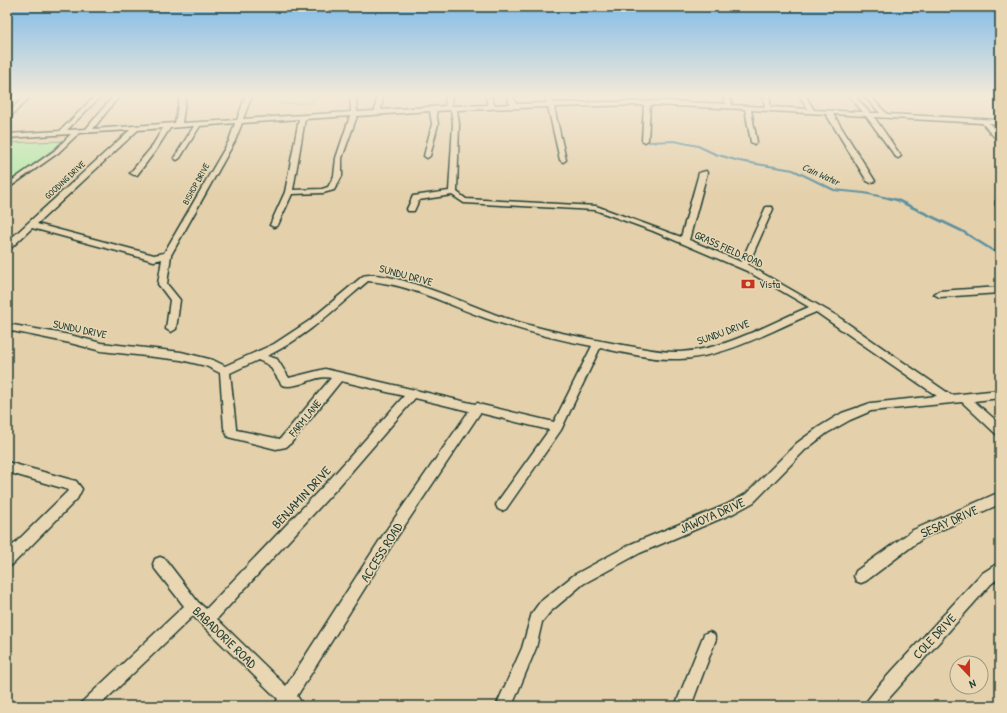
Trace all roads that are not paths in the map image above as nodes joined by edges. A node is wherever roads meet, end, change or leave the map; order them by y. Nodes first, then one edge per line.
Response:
1 (66, 128) edge
2 (90, 128) edge
3 (132, 128) edge
4 (136, 128) edge
5 (166, 128) edge
6 (195, 128) edge
7 (238, 128) edge
8 (300, 128) edge
9 (349, 128) edge
10 (434, 128) edge
11 (456, 128) edge
12 (556, 128) edge
13 (646, 128) edge
14 (752, 128) edge
15 (838, 128) edge
16 (878, 128) edge
17 (990, 128) edge
18 (78, 131) junction
19 (88, 131) junction
20 (62, 132) junction
21 (7, 136) edge
22 (645, 140) dead end
23 (1000, 140) edge
24 (754, 142) dead end
25 (426, 156) dead end
26 (898, 156) dead end
27 (177, 158) dead end
28 (563, 160) dead end
29 (134, 173) dead end
30 (703, 173) dead end
31 (871, 181) dead end
32 (7, 187) edge
33 (288, 192) junction
34 (453, 194) junction
35 (411, 209) dead end
36 (769, 209) dead end
37 (31, 225) junction
38 (274, 225) dead end
39 (684, 242) junction
40 (7, 247) edge
41 (167, 255) junction
42 (743, 266) junction
43 (1000, 290) edge
44 (939, 294) dead end
45 (816, 308) junction
46 (7, 327) edge
47 (171, 330) dead end
48 (597, 345) junction
49 (258, 356) junction
50 (225, 371) junction
51 (339, 376) junction
52 (413, 394) junction
53 (1000, 394) edge
54 (947, 397) dead end
55 (963, 397) junction
56 (478, 407) junction
57 (557, 427) junction
58 (1000, 431) edge
59 (7, 467) edge
60 (1000, 498) edge
61 (502, 505) dead end
62 (7, 560) edge
63 (160, 564) dead end
64 (1000, 569) edge
65 (861, 576) dead end
66 (193, 607) junction
67 (207, 618) junction
68 (709, 639) dead end
69 (289, 704) edge
70 (88, 706) edge
71 (504, 706) edge
72 (683, 706) edge
73 (872, 706) edge

1 - 20 street
2 - 19 street
3 - 19 street
4 - 37 street, GOODING DRIVE
5 - 29 street
6 - 27 street
7 - 41 street, BISHOP DRIVE
8 - 33 street
9 - 33 street
10 - 25 street
11 - 34 street
12 - 28 street
13 - 22 street
14 - 24 street
15 - 31 street
16 - 26 street
17 - 23 street
18 - 19 street
18 - 20 street
18 - 32 street
20 - 21 street
30 - 39 street
33 - 38 street
34 - 35 street
34 - 39 street, GRASS FIELD ROAD
36 - 42 street
37 - 40 street, GOODING DRIVE
37 - 41 street
39 - 42 street, GRASS FIELD ROAD
41 - 47 street, BISHOP DRIVE
42 - 45 street, GRASS FIELD ROAD
43 - 44 street
45 - 48 street, SUNDU DRIVE
45 - 54 street, GRASS FIELD ROAD
46 - 50 street, SUNDU DRIVE
48 - 49 street, SUNDU DRIVE
48 - 57 street
49 - 50 street, SUNDU DRIVE
49 - 51 street
50 - 51 street, FARM LANE
51 - 52 street
52 - 56 street
52 - 67 street, BENJAMIN DRIVE
53 - 55 street, JAWOYA DRIVE
55 - 58 street
55 - 71 street, JAWOYA DRIVE
56 - 57 street
56 - 69 street, ACCESS ROAD
57 - 61 street
59 - 62 street
60 - 65 street, SESAY DRIVE
63 - 66 street, BABADORIE ROAD
64 - 73 street, COLE DRIVE
66 - 67 street, BABADORIE ROAD
66 - 70 street
67 - 69 street, BABADORIE ROAD
68 - 72 street

